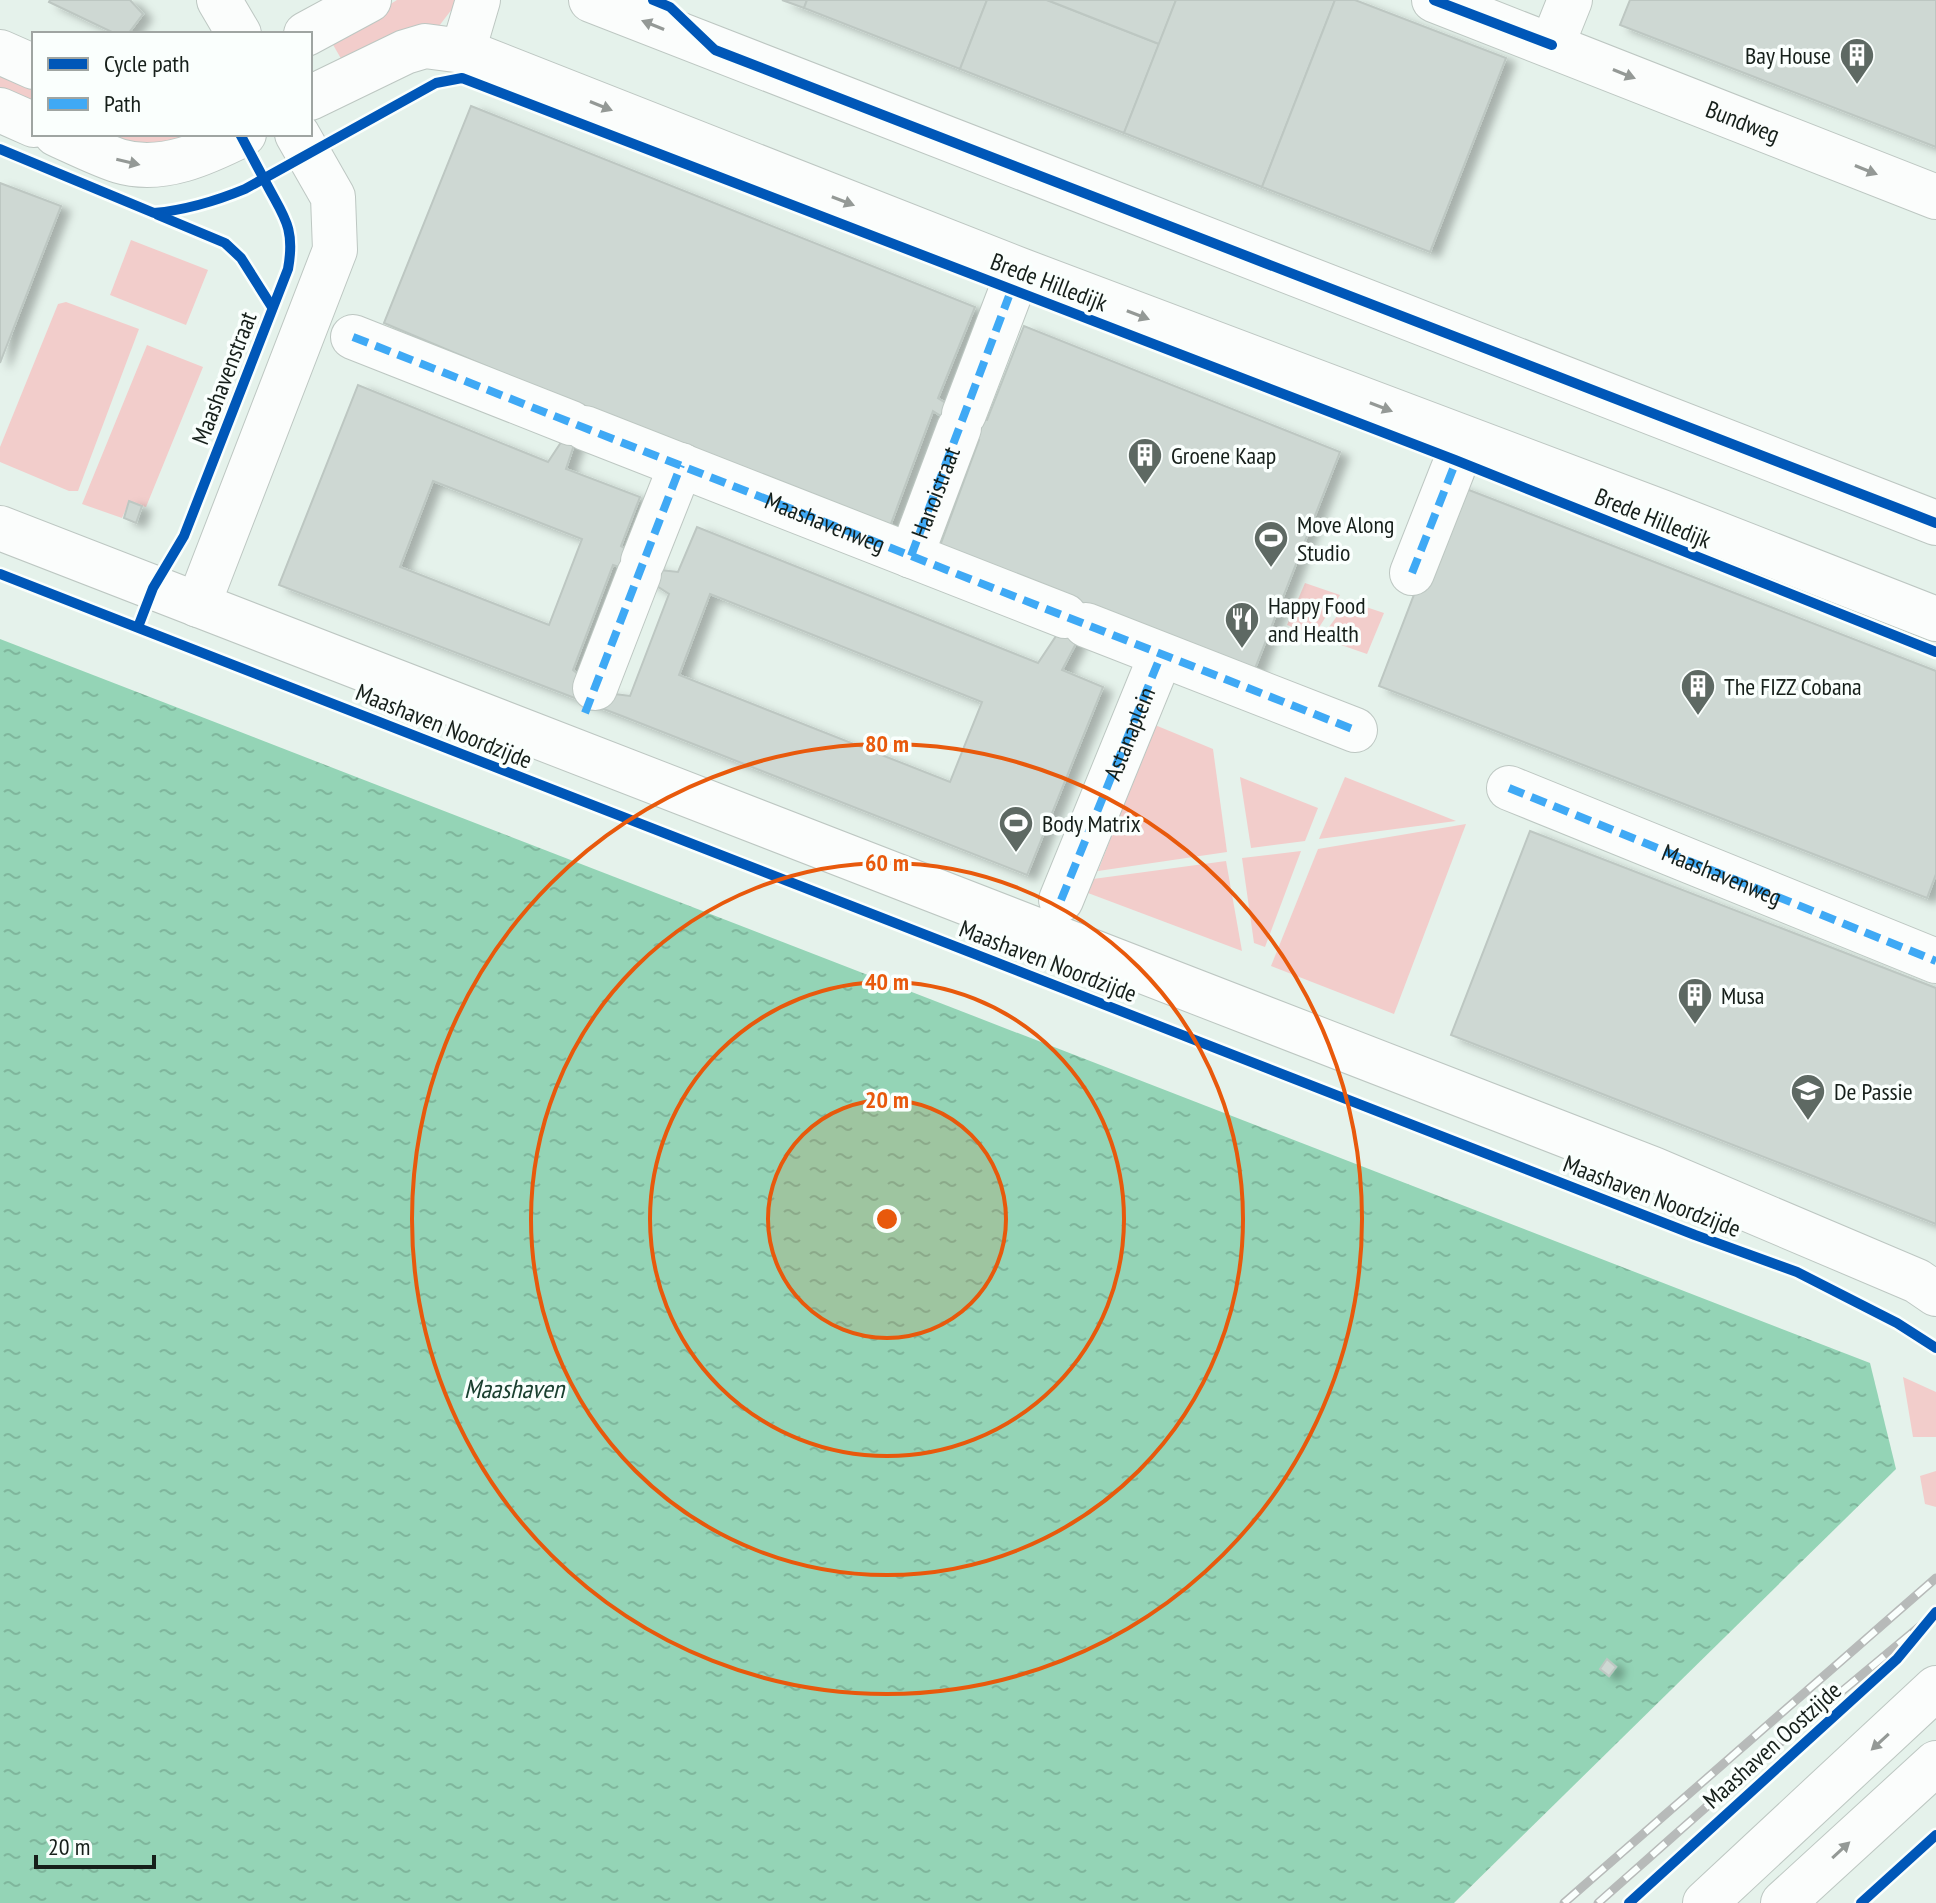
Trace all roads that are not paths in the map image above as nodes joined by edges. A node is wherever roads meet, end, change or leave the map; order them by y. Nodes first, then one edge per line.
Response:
1 (219, 0) edge
2 (369, 0) edge
3 (478, 0) edge
4 (591, 0) edge
5 (1434, 0) edge
6 (1570, 0) edge
7 (238, 32) edge
8 (310, 32) edge
9 (1552, 45) junction
10 (463, 51) junction
11 (0, 52) edge
12 (32, 66) edge
13 (312, 97) edge
14 (0, 110) edge
15 (32, 124) edge
16 (61, 136) edge
17 (240, 136) edge
18 (298, 136) edge
19 (1936, 197) edge
20 (1009, 296) dead end
21 (353, 337) dead end
22 (681, 465) junction
23 (1453, 469) dead end
24 (1936, 523) edge
25 (0, 528) edge
26 (911, 556) junction
27 (1412, 573) dead end
28 (198, 605) junction
29 (1936, 619) edge
30 (1161, 655) junction
31 (589, 701) dead end
32 (1355, 730) dead end
33 (1509, 788) dead end
34 (1061, 900) dead end
35 (1936, 961) edge
36 (1930, 1286) edge
37 (1936, 1688) edge
38 (1936, 1763) edge
39 (1705, 1903) edge
40 (1783, 1903) edge

1 - 7 street
2 - 8 street
3 - 10 street
24 -> 4 street
5 - 9 street, Bundweg
6 - 9 street
9 -> 19 street, Bundweg
10 - 13 street, Brede Hilledijk
10 -> 29 street, Brede Hilledijk
11 - 12 street
14 - 15 street
16 -> 17 street
18 - 28 street
20 - 26 street, Hanoistraat
21 - 22 street, Maashavenweg
22 - 26 street, Maashavenweg
22 - 31 street
23 - 27 street
25 - 28 street, Maashaven Noordzijde
26 - 30 street, Maashavenweg
28 - 36 street, Maashaven Noordzijde
30 - 32 street, Maashavenweg
30 - 34 street, Astanaplein
33 - 35 street, Maashavenweg
37 -> 39 street
40 -> 38 street

